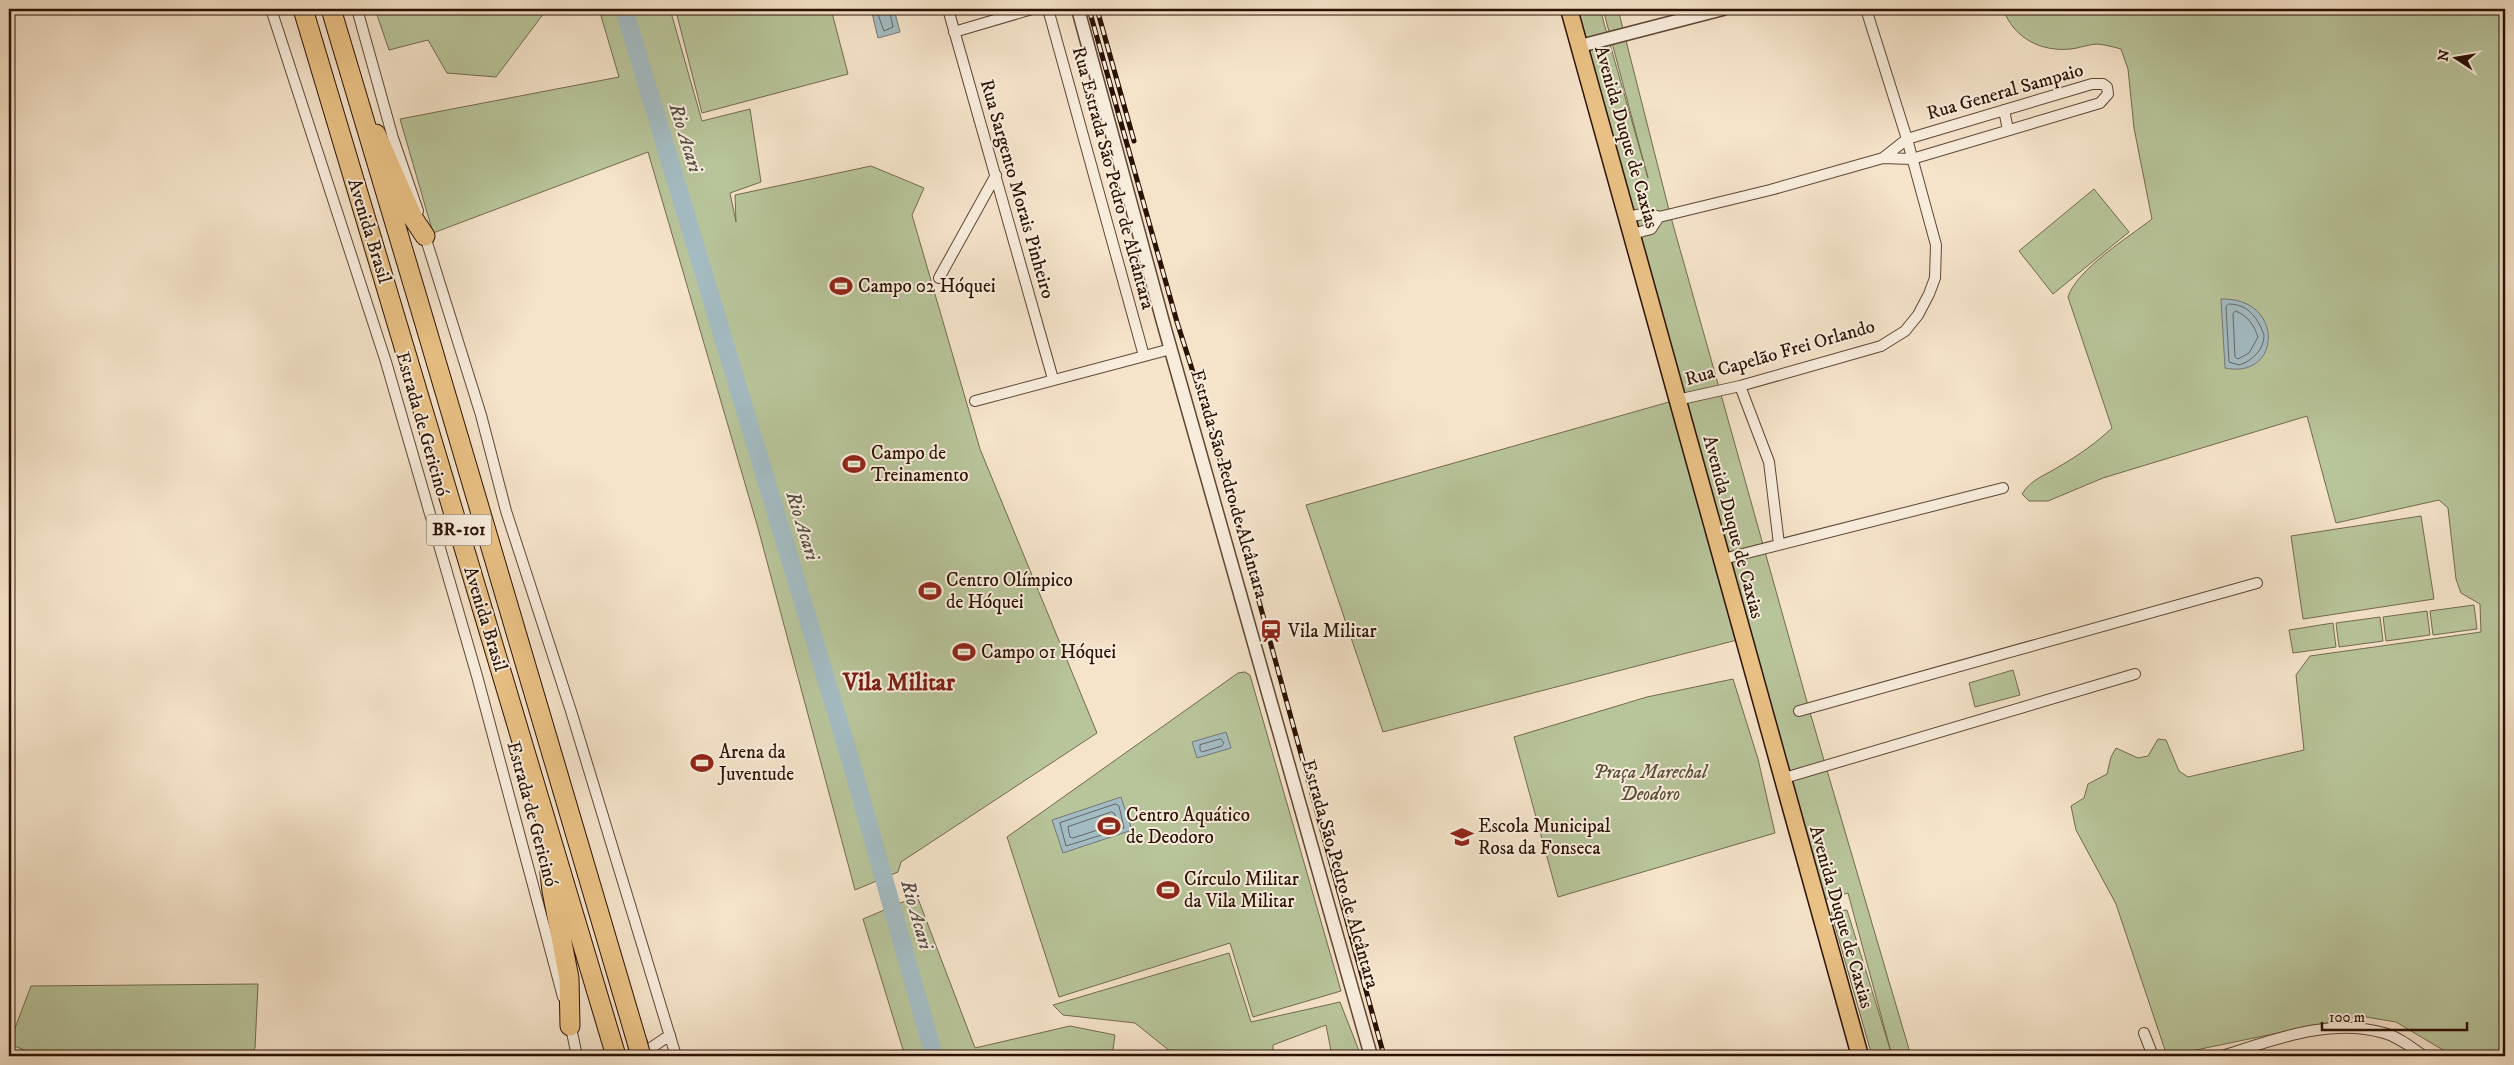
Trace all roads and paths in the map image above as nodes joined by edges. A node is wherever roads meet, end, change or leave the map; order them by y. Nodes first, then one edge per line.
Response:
1 (270, 9) edge
2 (303, 9) edge
3 (331, 9) edge
4 (357, 9) edge
5 (948, 9) edge
6 (1032, 9) edge
7 (1048, 9) edge
8 (1078, 9) edge
9 (1569, 9) edge
10 (1723, 9) edge
11 (1866, 9) edge
12 (954, 32) junction
13 (1580, 46) junction
14 (360, 109) junction
15 (2004, 110) junction
16 (2008, 130) junction
17 (1907, 139) junction
18 (1883, 158) junction
19 (1912, 159) junction
20 (996, 175) junction
21 (1627, 217) junction
22 (1659, 217) junction
23 (1632, 234) junction
24 (425, 236) junction
25 (939, 278) dead end
26 (1171, 349) junction
27 (1144, 356) junction
28 (1053, 379) junction
29 (1740, 386) junction
30 (1677, 400) junction
31 (975, 401) dead end
32 (2002, 488) dead end
33 (1779, 544) junction
34 (1723, 559) junction
35 (2257, 583) dead end
36 (2135, 674) dead end
37 (1799, 711) dead end
38 (1781, 779) junction
39 (543, 809) junction
40 (570, 1026) junction
41 (2144, 1033) dead end
42 (670, 1036) junction
43 (639, 1052) edge
44 (615, 1053) edge
45 (577, 1056) edge
46 (676, 1056) edge
47 (1371, 1056) edge
48 (1860, 1056) edge
49 (2153, 1056) edge
50 (2222, 1056) edge
51 (2424, 1056) edge

1 - 40 street, Estrada de Gericinó
2 - 39 highway, Avenida Brasil / BR-101
3 - 14 highway, Avenida Brasil / BR-101
4 - 24 street
5 - 12 street, Rua Sargento Morais Pinheiro
6 - 12 street
7 - 27 street, Rua Estrada São Pedro de Alcântara
8 - 26 street, Estrada São Pedro de Alcântara
9 - 13 main road, Avenida Duque de Caxias
10 - 13 street
11 - 17 street, Rua Capelão Frei Orlando
12 - 20 street, Rua Sargento Morais Pinheiro
13 - 21 main road, Avenida Duque de Caxias
14 - 24 highway
14 - 43 highway, Avenida Brasil / BR-101
15 - 16 street
15 - 16 street, Rua General Sampaio
15 - 17 street, Rua General Sampaio
16 - 19 street, Rua General Sampaio
17 - 18 street, Rua General Sampaio
17 - 19 street, Rua Capelão Frei Orlando
18 - 19 street, Rua General Sampaio
18 - 22 street, Rua General Sampaio
19 - 29 street, Rua Capelão Frei Orlando
20 - 25 street
20 - 28 street, Rua Sargento Morais Pinheiro
21 - 22 street, Rua General Sampaio
21 - 23 main road, Avenida Duque de Caxias
22 - 23 street, Rua General Sampaio
23 - 30 main road, Avenida Duque de Caxias
24 - 42 street
26 - 27 street
26 - 47 street, Estrada São Pedro de Alcântara
27 - 28 street
28 - 31 street
29 - 30 street, Rua Capelão Frei Orlando
29 - 33 street
30 - 34 main road, Avenida Duque de Caxias
32 - 33 street
33 - 34 street
34 - 38 main road, Avenida Duque de Caxias
35 - 37 street
36 - 38 street
38 - 48 main road, Avenida Duque de Caxias
39 - 40 highway
39 - 44 highway, Avenida Brasil / BR-101
40 - 45 street, Estrada de Gericinó
41 - 49 street
42 - 43 street
42 - 46 street
50 - 51 street

